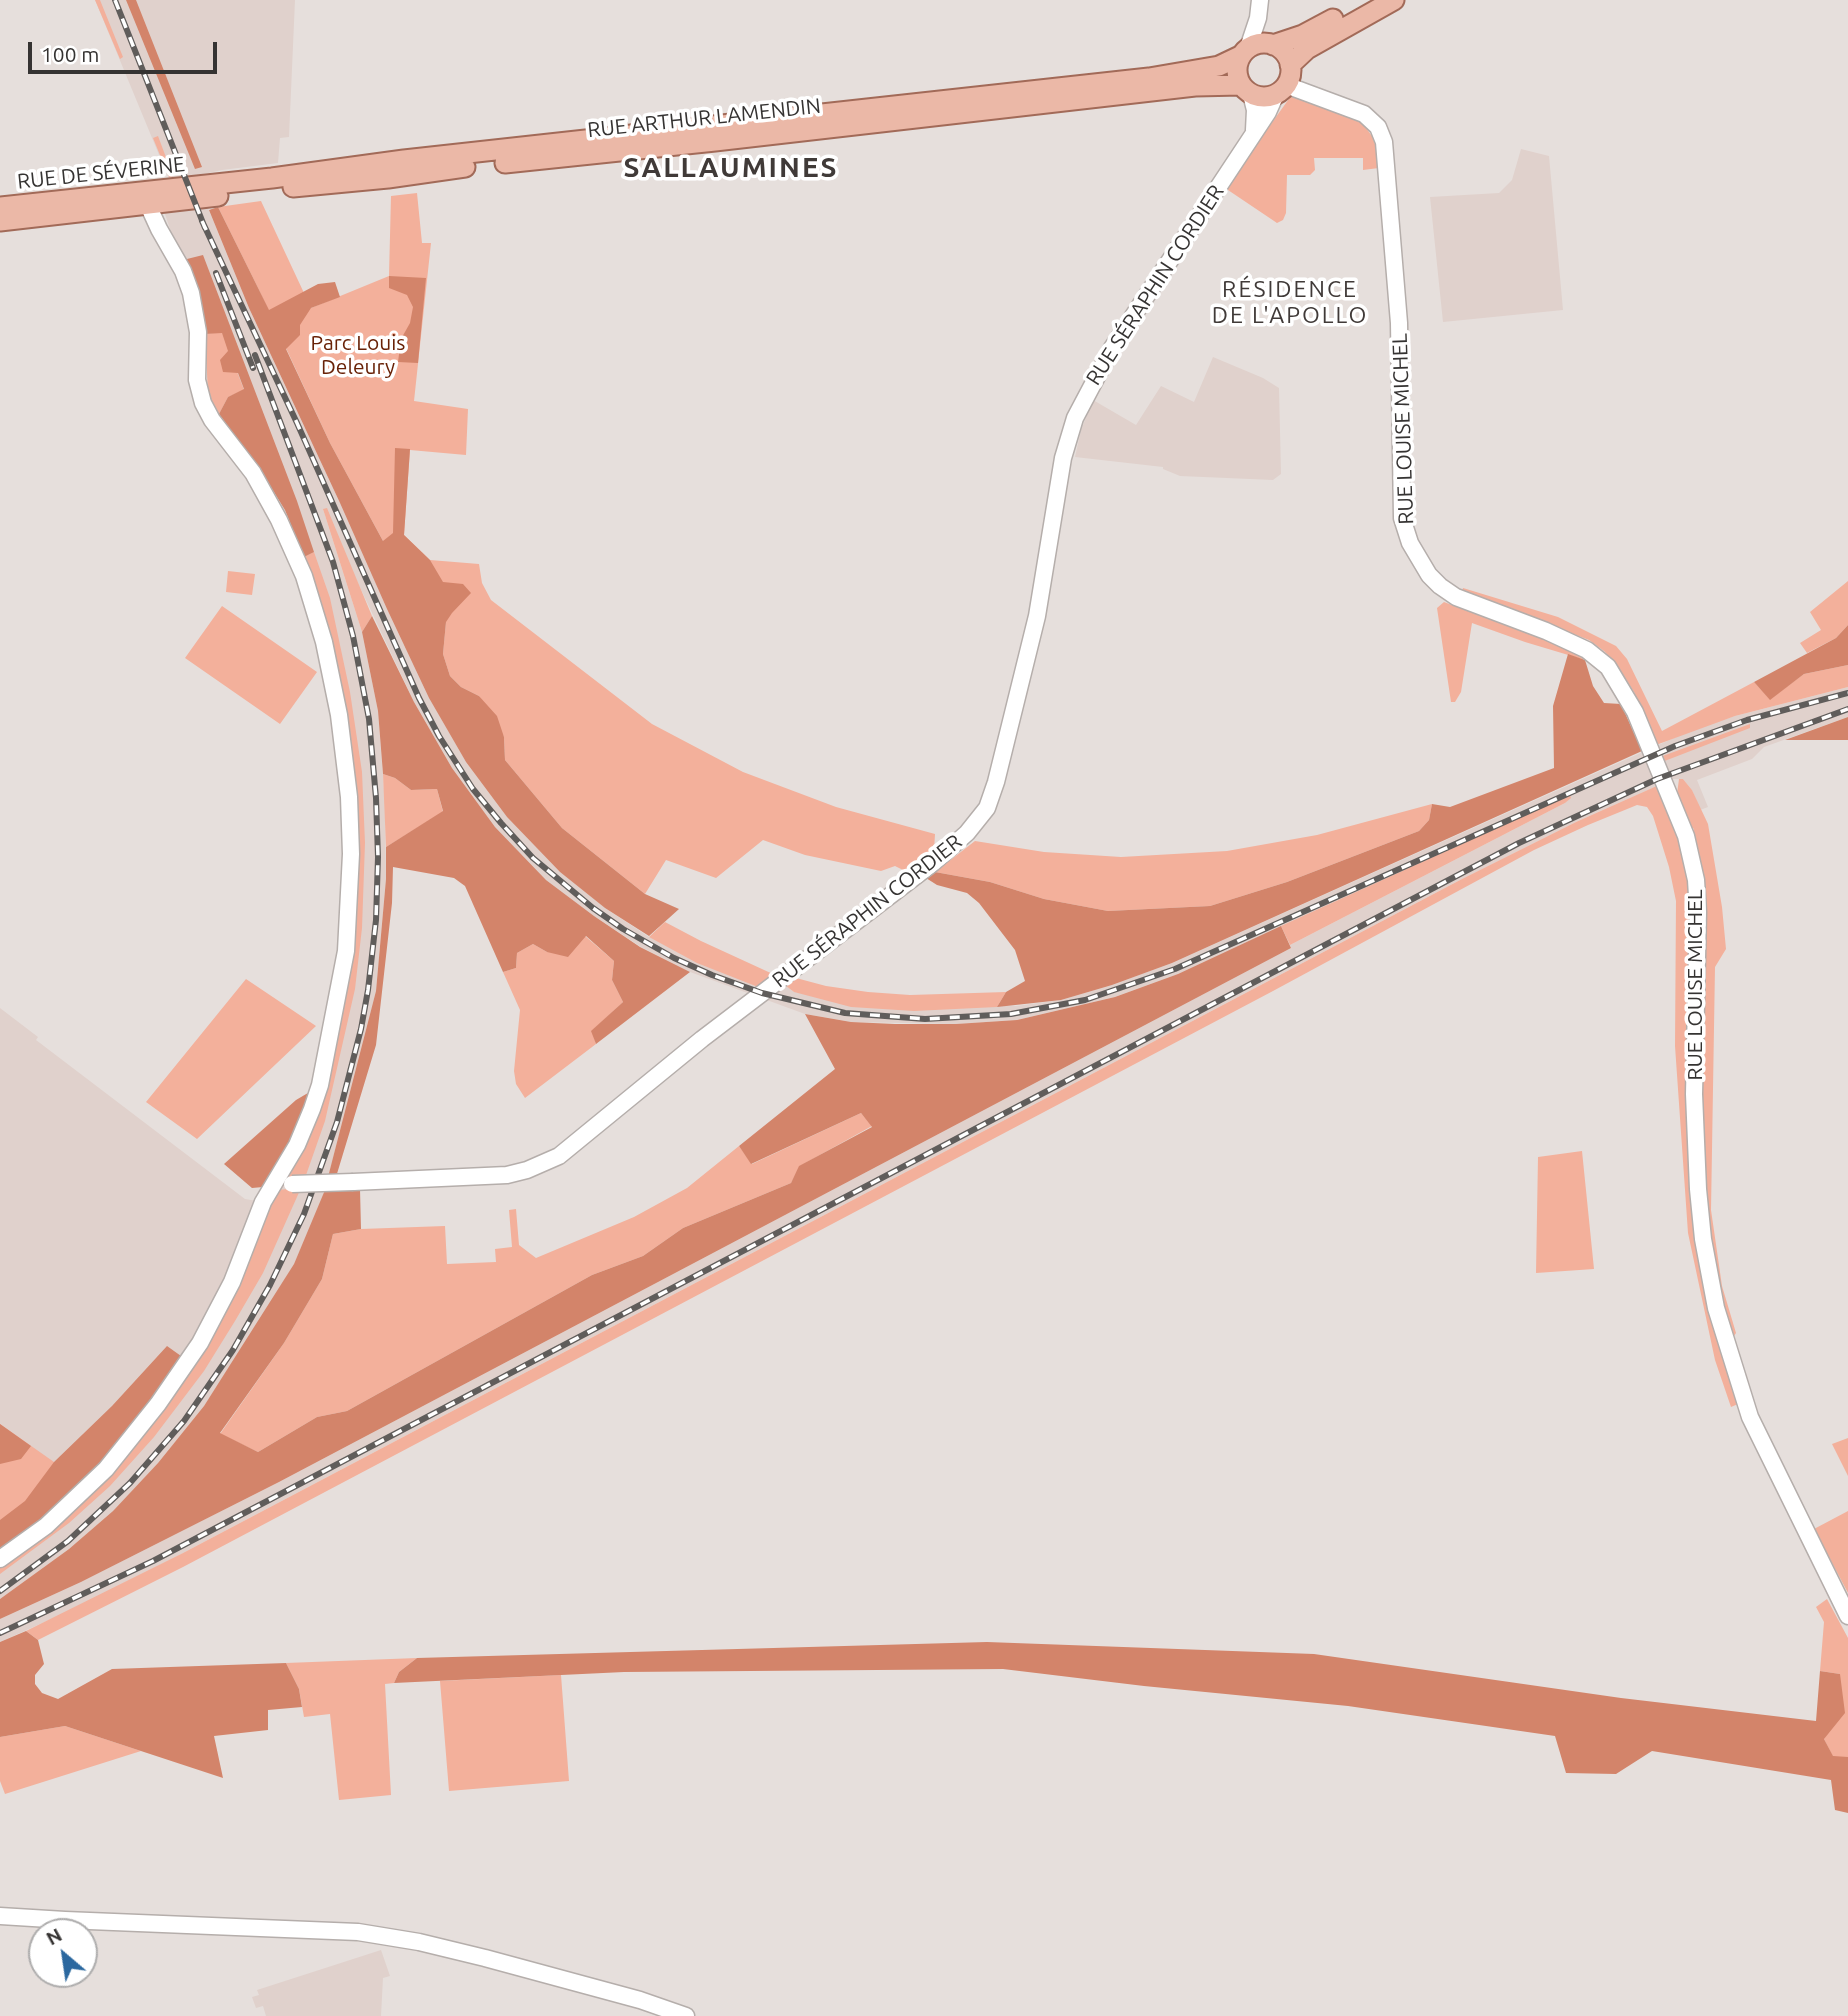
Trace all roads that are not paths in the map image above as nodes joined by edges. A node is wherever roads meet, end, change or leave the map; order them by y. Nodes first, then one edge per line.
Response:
1 (1260, 0) edge
2 (1368, 0) edge
3 (1394, 0) edge
4 (1258, 18) junction
5 (1270, 44) junction
6 (1244, 52) junction
7 (1290, 65) junction
8 (1281, 89) junction
9 (1246, 90) junction
10 (1254, 132) junction
11 (208, 184) joint
12 (172, 202) joint
13 (148, 205) junction
14 (0, 207) edge
15 (0, 221) edge
16 (273, 1185) junction
17 (0, 1559) edge
18 (1848, 1616) edge
19 (0, 1916) edge
20 (686, 2016) edge

1 - 4 street
2 - 5 main road
3 - 7 main road
4 - 5 street
4 - 6 street
5 - 6 main road
5 - 7 main road
6 - 9 main road
6 - 11 main road, RUE ARTHUR LAMENDIN
7 - 8 main road
8 - 9 main road
8 - 10 street, RUE SÉRAPHIN CORDIER
8 - 18 street, RUE LOUISE MICHEL
9 - 10 street
9 - 12 main road, RUE ARTHUR LAMENDIN
10 - 16 street, RUE SÉRAPHIN CORDIER, bridge
11 - 14 main road, RUE DE SÉVERINE
12 - 13 main road, RUE DE SÉVERINE
13 - 15 main road, RUE DE SÉVERINE
13 - 16 street
16 - 17 street
19 - 20 street

